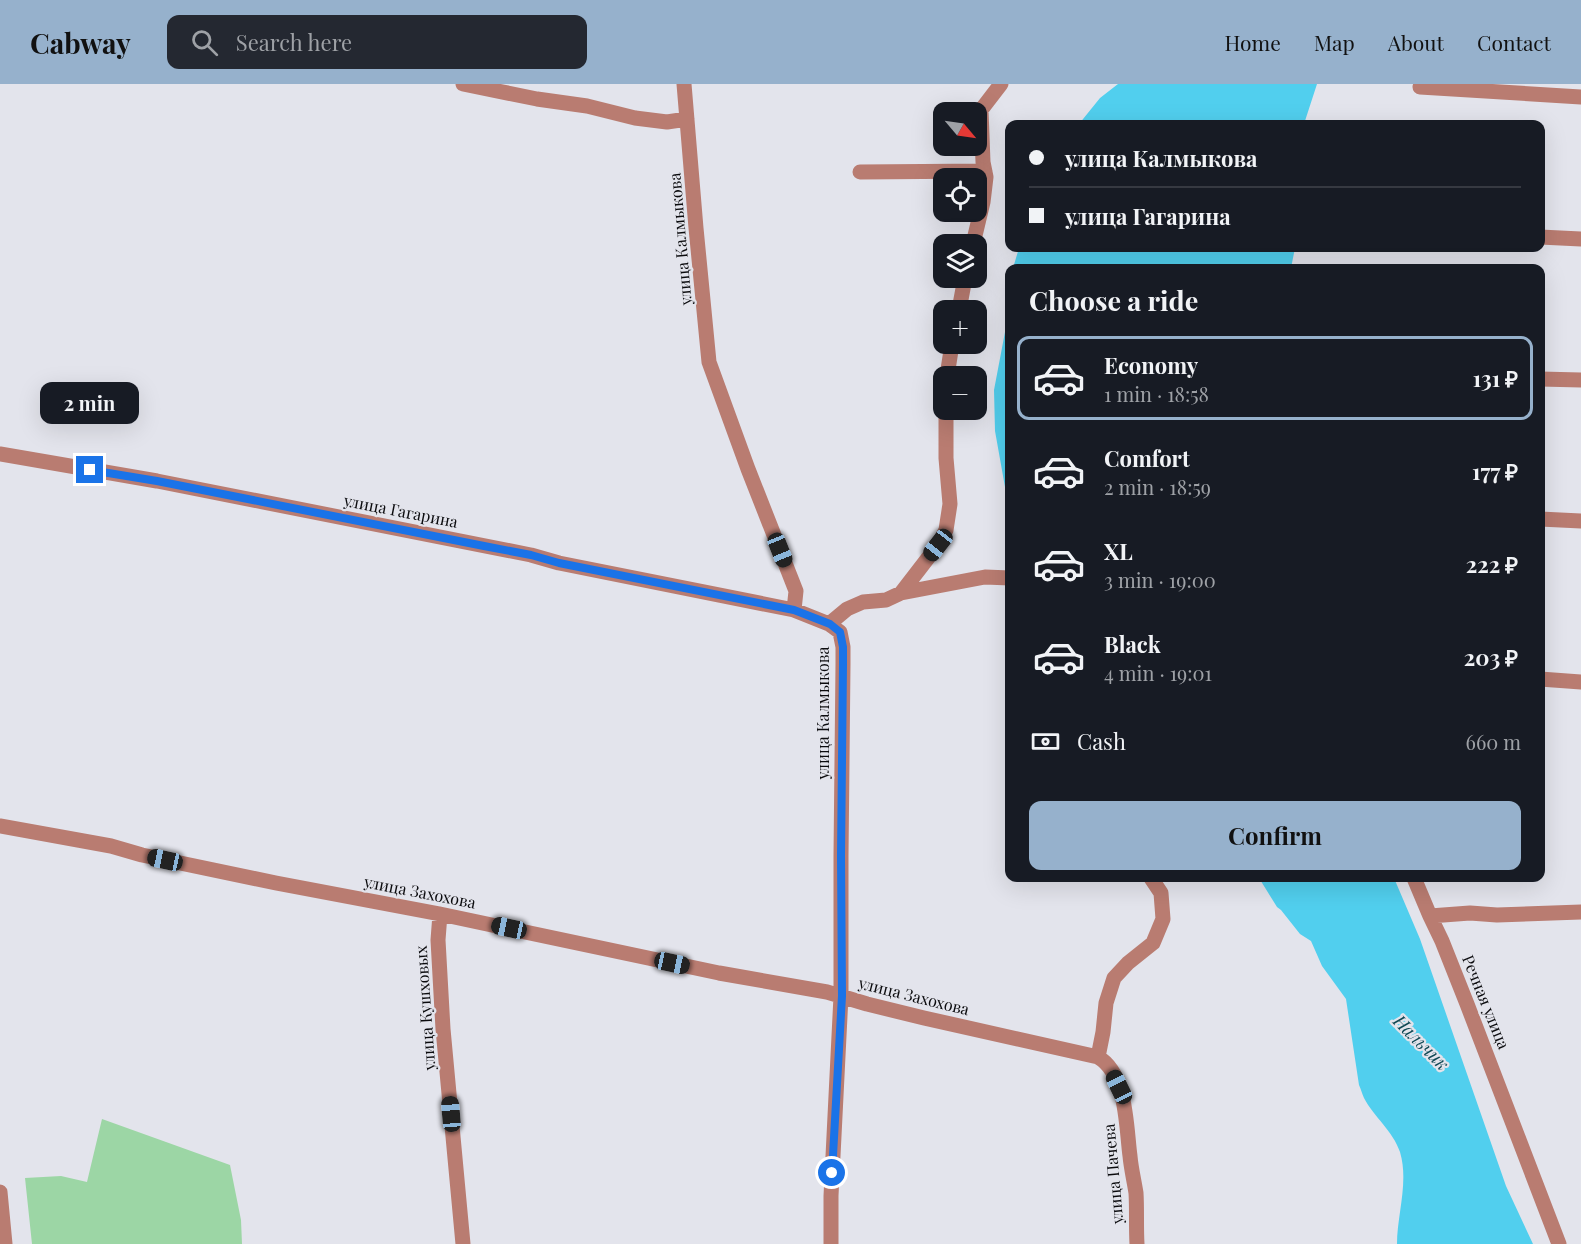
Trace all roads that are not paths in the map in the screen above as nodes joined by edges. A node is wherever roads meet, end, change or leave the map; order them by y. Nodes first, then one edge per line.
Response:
1 (463, 84) edge
2 (684, 84) edge
3 (1001, 84) edge
4 (1420, 87) dead end
5 (1581, 97) edge
6 (687, 120) junction
7 (985, 168) edge
8 (933, 171) edge
9 (860, 172) dead end
10 (1545, 237) edge
11 (1581, 239) edge
12 (1545, 379) edge
13 (1581, 380) edge
14 (946, 420) edge
15 (0, 454) edge
16 (1545, 519) edge
17 (1581, 520) edge
18 (1005, 578) edge
19 (901, 593) junction
20 (794, 610) junction
21 (830, 624) junction
22 (1545, 680) edge
23 (1581, 681) edge
24 (0, 826) edge
25 (1154, 882) edge
26 (1416, 882) edge
27 (1581, 912) edge
28 (440, 914) junction
29 (1430, 916) junction
30 (842, 996) junction
31 (1098, 1057) junction
32 (1110, 1068) joint
33 (0, 1192) edge
34 (5, 1244) edge
35 (463, 1244) edge
36 (831, 1244) edge
37 (1137, 1244) edge
38 (1559, 1244) edge

1 - 6 street
2 - 6 street, улица Калмыкова
3 - 7 street
4 - 5 street
6 - 20 street, улица Калмыкова
8 - 9 street
10 - 11 street
12 - 13 street
14 - 19 street
15 - 20 street, улица Гагарина
16 - 17 street
18 - 19 street
19 - 21 street
20 - 21 street, улица Калмыкова
21 - 30 street, улица Калмыкова
22 - 23 street
24 - 28 street, улица Захохова
25 - 31 street
26 - 29 street, Речная улица
27 - 29 street
28 - 30 street, улица Захохова
28 - 35 street, улица Кушховых
29 - 38 street, Речная улица
30 - 31 street, улица Захохова
30 - 36 street, улица Калмыкова
31 - 32 street, улица Захохова
32 - 37 street, улица Пачева
33 - 34 street

